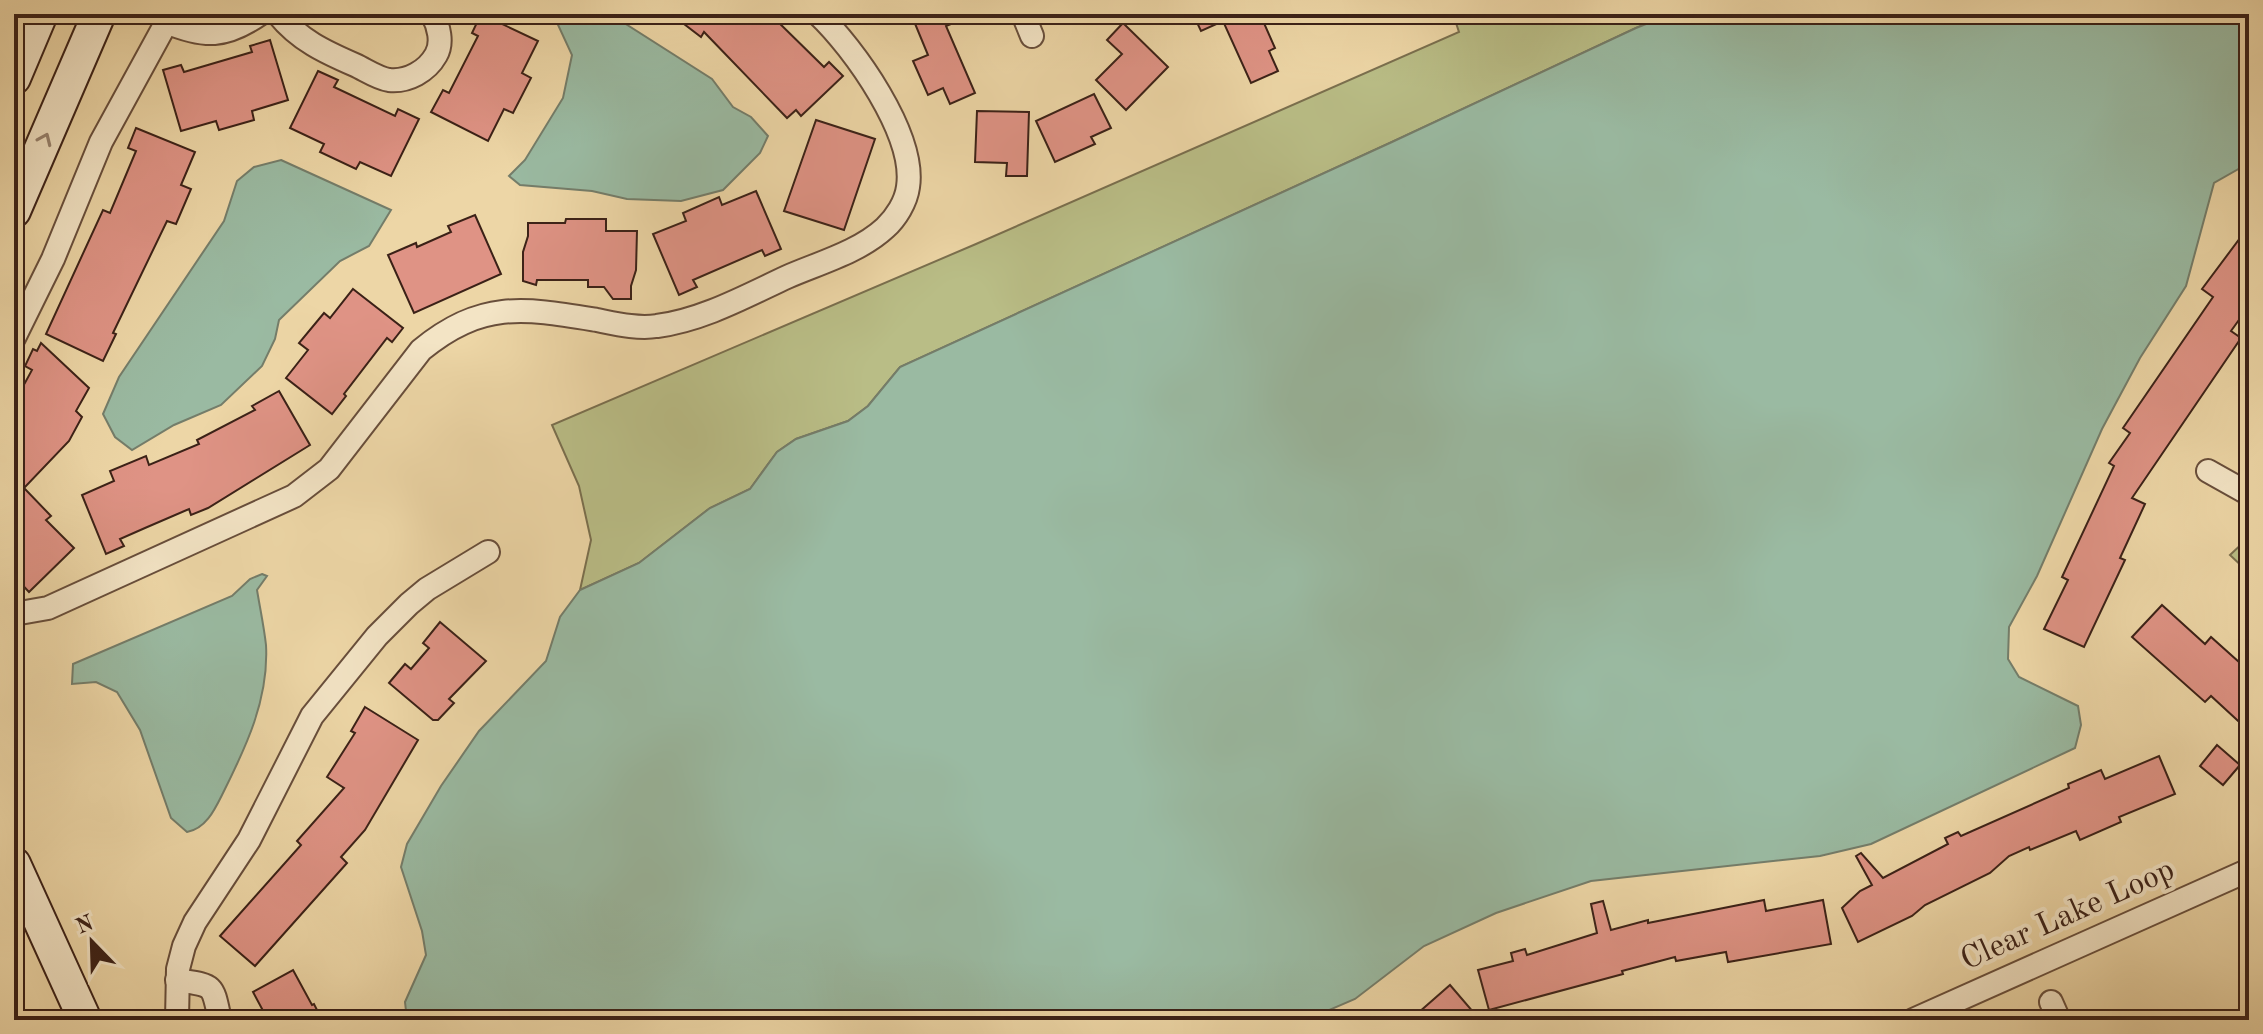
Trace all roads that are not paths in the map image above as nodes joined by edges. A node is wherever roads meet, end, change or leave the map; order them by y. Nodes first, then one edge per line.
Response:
1 (41, 14) edge
2 (99, 14) edge
3 (260, 14) edge
4 (278, 14) edge
5 (432, 14) edge
6 (818, 14) edge
7 (1023, 14) edge
8 (169, 18) edge
9 (1032, 36) dead end
10 (14, 78) edge
11 (14, 211) edge
12 (14, 338) edge
13 (2208, 471) dead end
14 (2249, 494) edge
15 (488, 552) dead end
16 (14, 614) edge
17 (14, 864) edge
18 (2249, 870) edge
19 (177, 980) junction
20 (85, 1020) edge
21 (177, 1020) edge
22 (220, 1020) edge
23 (1913, 1020) edge

1 - 10 main road
11 -> 2 main road
3 - 8 street
4 - 5 street
6 - 16 street
7 - 9 street
8 - 12 street
13 - 14 street
15 - 19 street
17 - 20 main road
18 - 23 street, Clear Lake Loop
19 - 21 street
19 - 22 street

